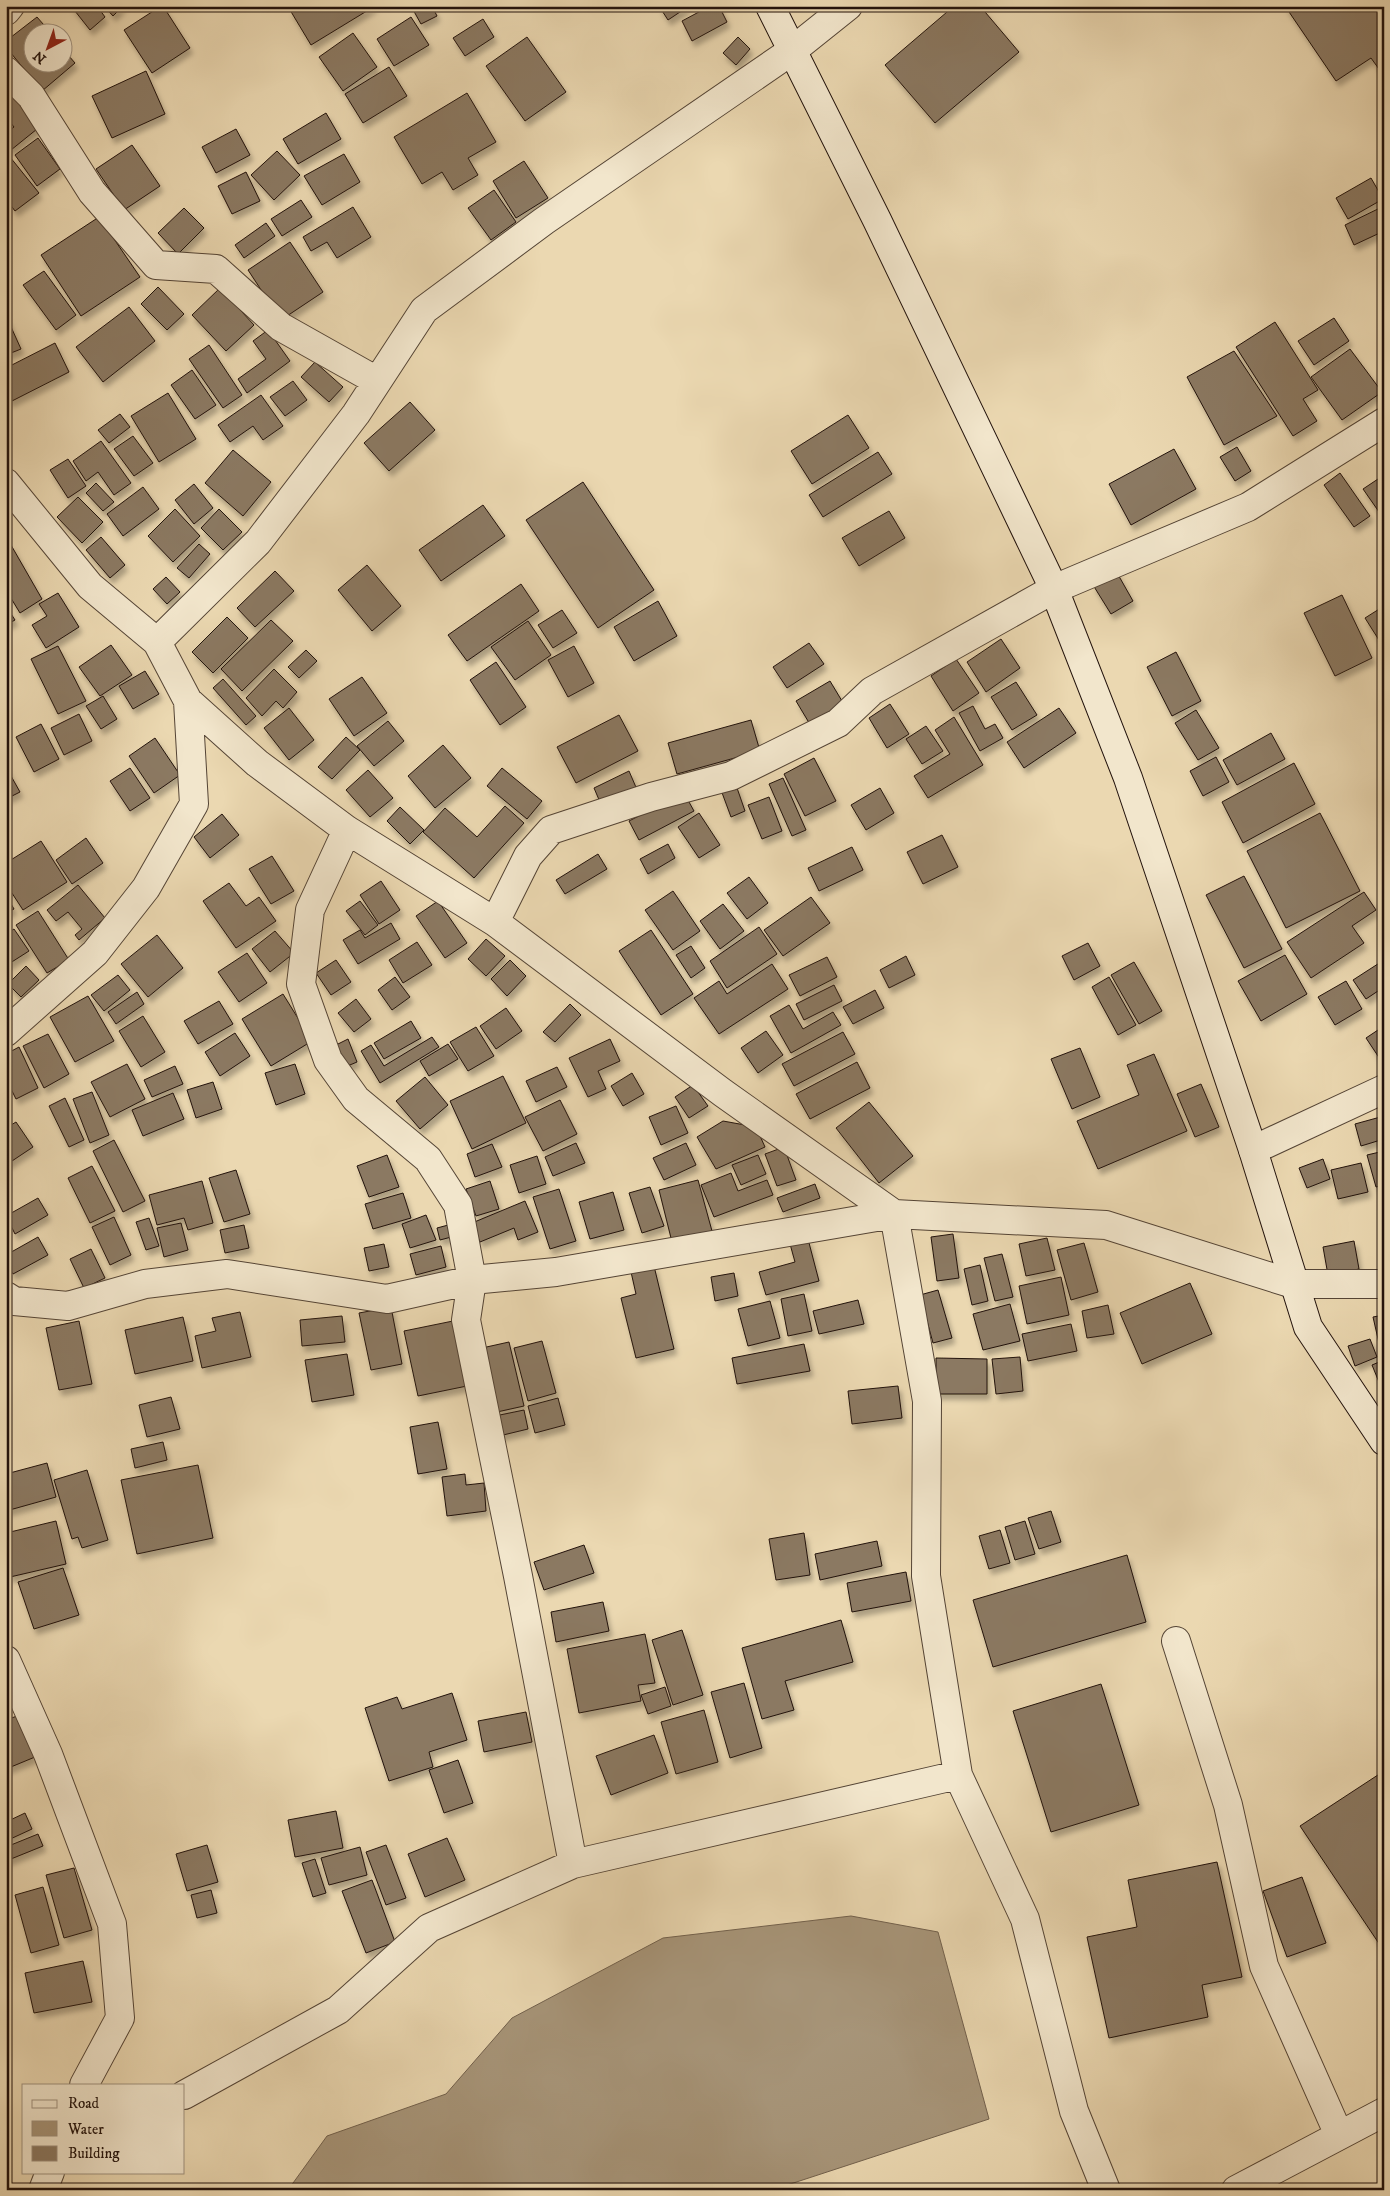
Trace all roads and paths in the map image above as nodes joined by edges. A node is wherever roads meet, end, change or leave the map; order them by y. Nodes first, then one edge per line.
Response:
1 (10, 6) edge
2 (770, 6) edge
3 (848, 6) edge
4 (6, 11) edge
5 (793, 50) junction
6 (6, 71) edge
7 (377, 381) junction
8 (1384, 422) edge
9 (6, 483) edge
10 (1054, 589) junction
11 (157, 642) junction
12 (188, 701) junction
13 (347, 830) junction
14 (495, 922) junction
15 (6, 1032) edge
16 (1384, 1089) edge
17 (1253, 1150) junction
18 (894, 1214) junction
19 (472, 1280) junction
20 (1293, 1284) junction
21 (1384, 1284) edge
22 (9, 1303) edge
23 (1384, 1441) edge
24 (1176, 1641) dead end
25 (6, 1660) edge
26 (958, 1775) junction
27 (573, 1864) junction
28 (85, 2084) edge
29 (185, 2094) edge
30 (1384, 2112) edge
31 (1338, 2135) junction
32 (49, 2174) edge
33 (43, 2190) edge
34 (1106, 2190) edge
35 (1236, 2190) edge

1 - 4 street
2 - 5 street
3 - 5 street
5 - 7 street
5 - 10 street
6 - 7 street
7 - 11 street
8 - 10 street
9 - 11 street
10 - 14 street
10 - 17 street
11 - 12 street
12 - 13 street
12 - 15 street
13 - 14 street
13 - 19 street
14 - 18 street
16 - 17 street
17 - 20 street
18 - 19 street
18 - 20 street
18 - 26 street
19 - 22 street
19 - 27 street
20 - 21 street
20 - 23 street
24 - 31 street
25 - 28 street
26 - 27 street
26 - 34 street
27 - 29 street
30 - 31 street
31 - 35 street
32 - 33 street

